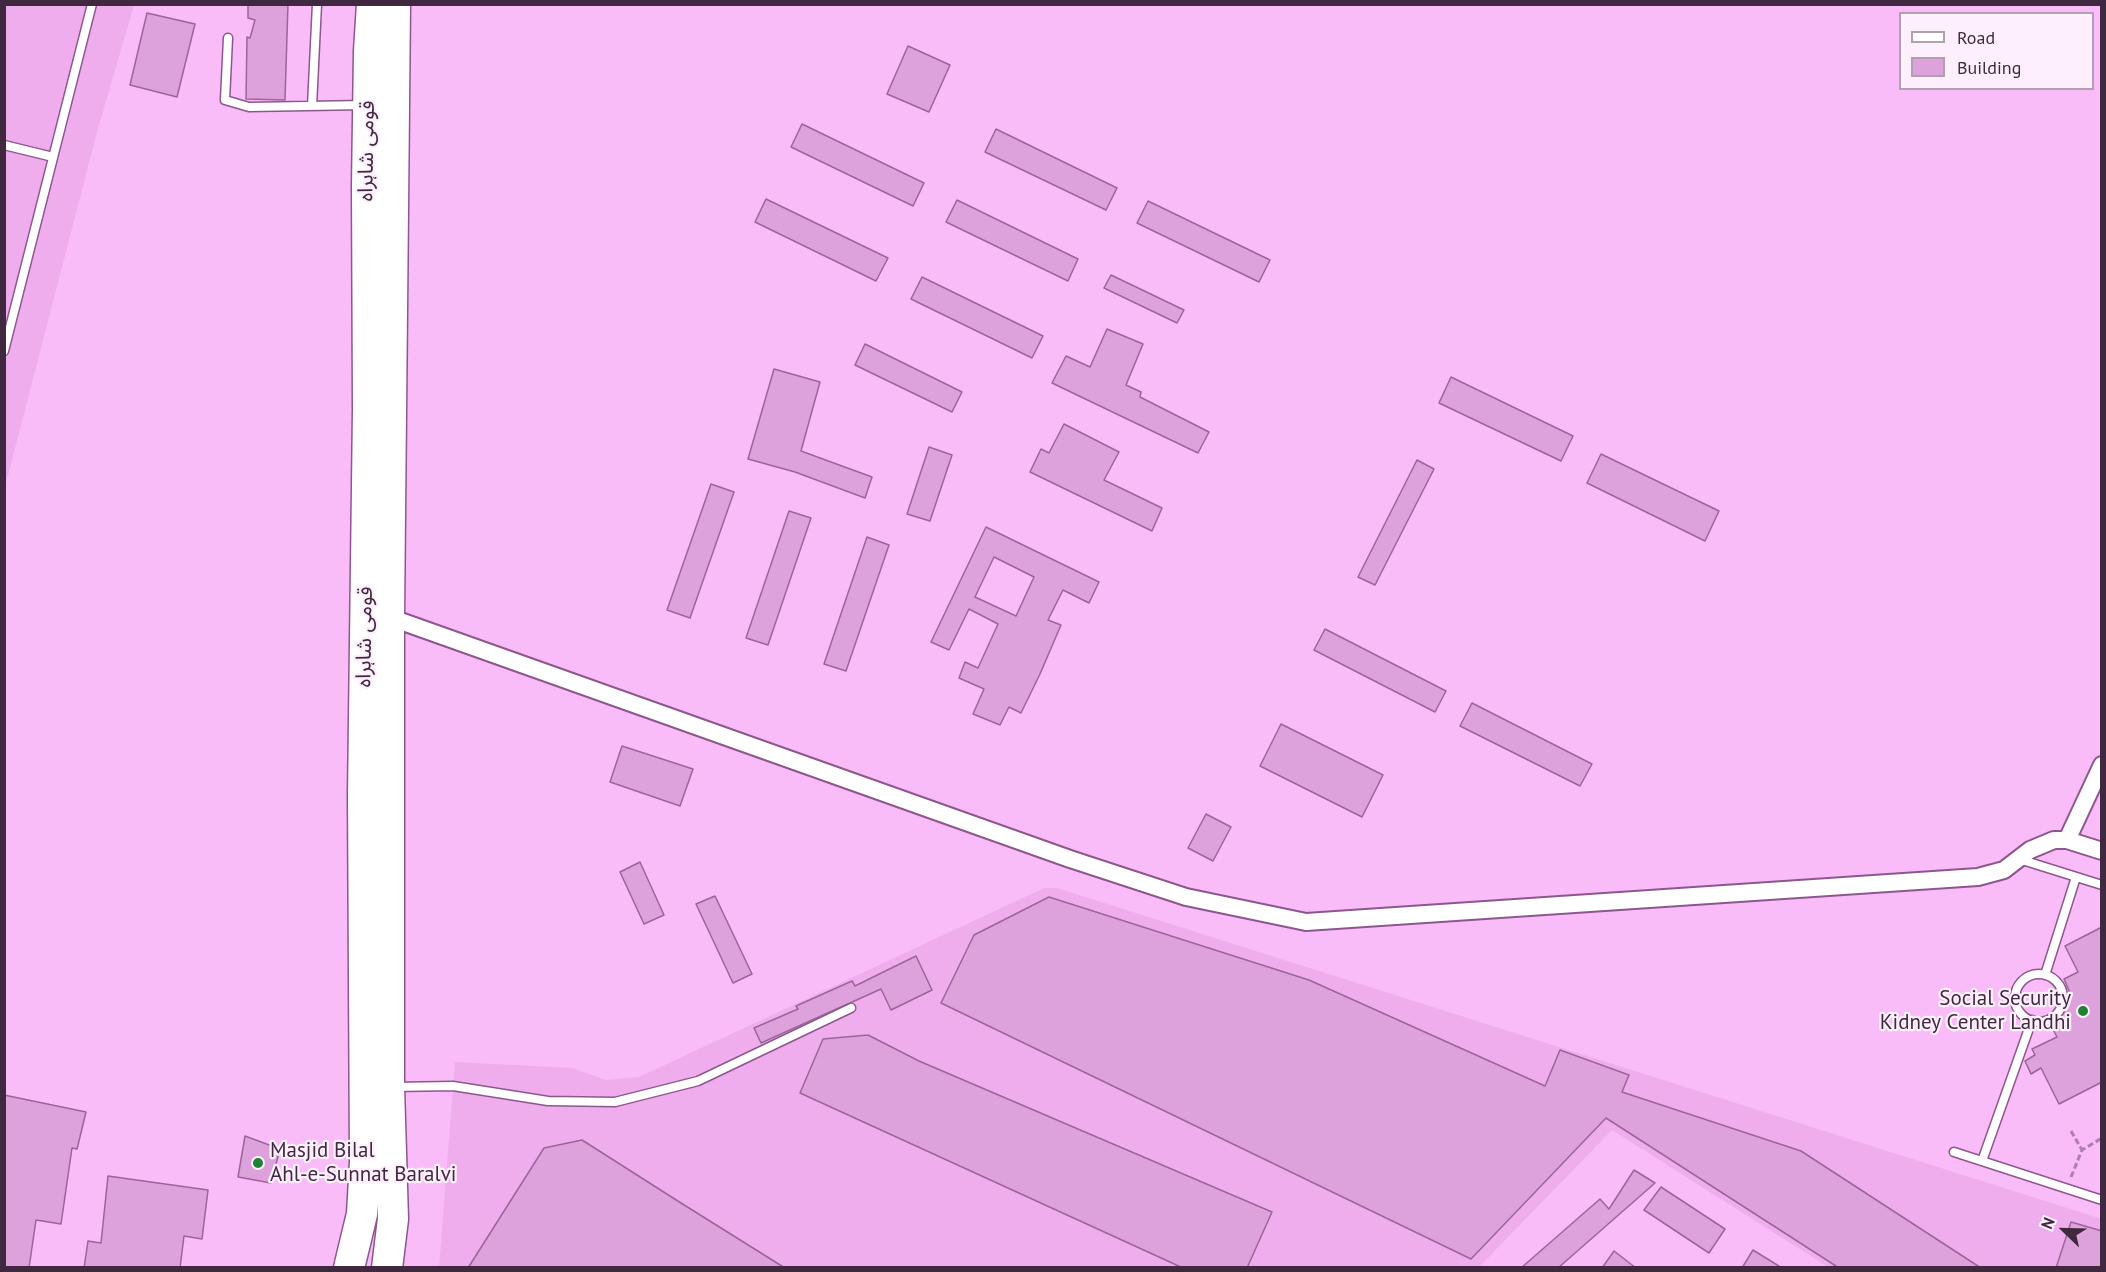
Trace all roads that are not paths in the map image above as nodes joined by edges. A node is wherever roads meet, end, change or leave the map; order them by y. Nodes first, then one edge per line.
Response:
1 (92, 4) edge
2 (317, 4) edge
3 (372, 4) edge
4 (395, 4) edge
5 (228, 39) dead end
6 (368, 105) junction
7 (312, 106) junction
8 (4, 144) edge
9 (54, 157) junction
10 (4, 351) edge
11 (389, 617) junction
12 (2102, 765) edge
13 (2067, 840) junction
14 (2102, 851) edge
15 (2018, 859) junction
16 (2076, 877) junction
17 (2102, 885) edge
18 (2045, 975) junction
19 (851, 1008) dead end
20 (2032, 1020) junction
21 (389, 1087) junction
22 (1954, 1152) dead end
23 (1982, 1161) junction
24 (2102, 1200) edge
25 (390, 1266) edge
26 (349, 1268) edge

1 - 9 lane
2 - 7 lane
3 - 6 highway, قومی شاہراہ
4 - 11 highway, قومی شاہراہ
5 - 7 lane
6 - 7 lane
6 - 26 highway, قومی شاہراہ
8 - 9 lane
9 - 10 lane
11 - 15 street
11 - 21 highway, قومی شاہراہ
12 - 13 street
13 - 14 street
13 - 15 street
15 - 16 lane
16 - 17 lane
16 - 18 lane
18 - 20 lane
18 - 20 lane
19 - 21 lane
20 - 23 lane
21 - 25 highway, قومی شاہراہ
22 - 23 lane
23 - 24 lane

